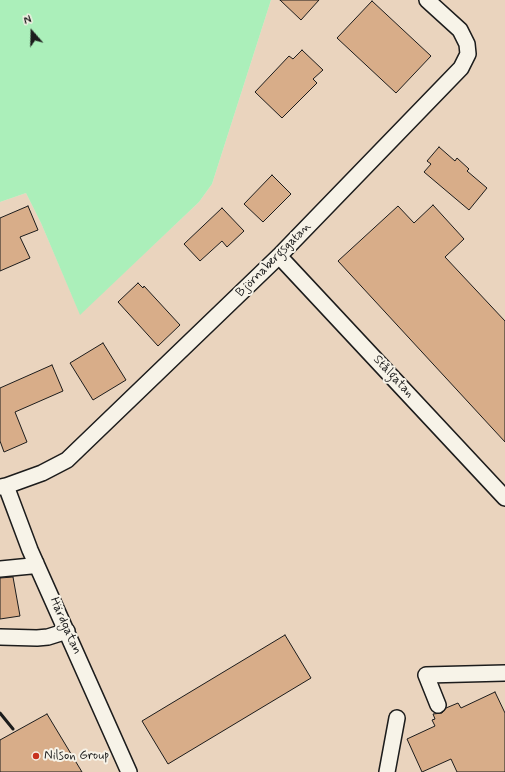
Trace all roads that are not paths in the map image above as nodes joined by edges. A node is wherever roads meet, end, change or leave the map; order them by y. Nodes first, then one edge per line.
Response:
1 (427, 0) edge
2 (279, 256) junction
3 (3, 486) edge
4 (505, 498) edge
5 (36, 563) junction
6 (0, 569) edge
7 (67, 631) junction
8 (0, 637) edge
9 (505, 672) edge
10 (438, 705) dead end
11 (397, 718) dead end
12 (129, 772) edge
13 (387, 772) edge

1 - 2 street, Björnabergsgatan
2 - 3 street, Björnabergsgatan
2 - 4 street, Stålgatan
3 - 5 street, Härdgatan
5 - 6 street
5 - 7 street, Härdgatan
7 - 8 street
7 - 12 street, Härdgatan
9 - 10 street
11 - 13 street

